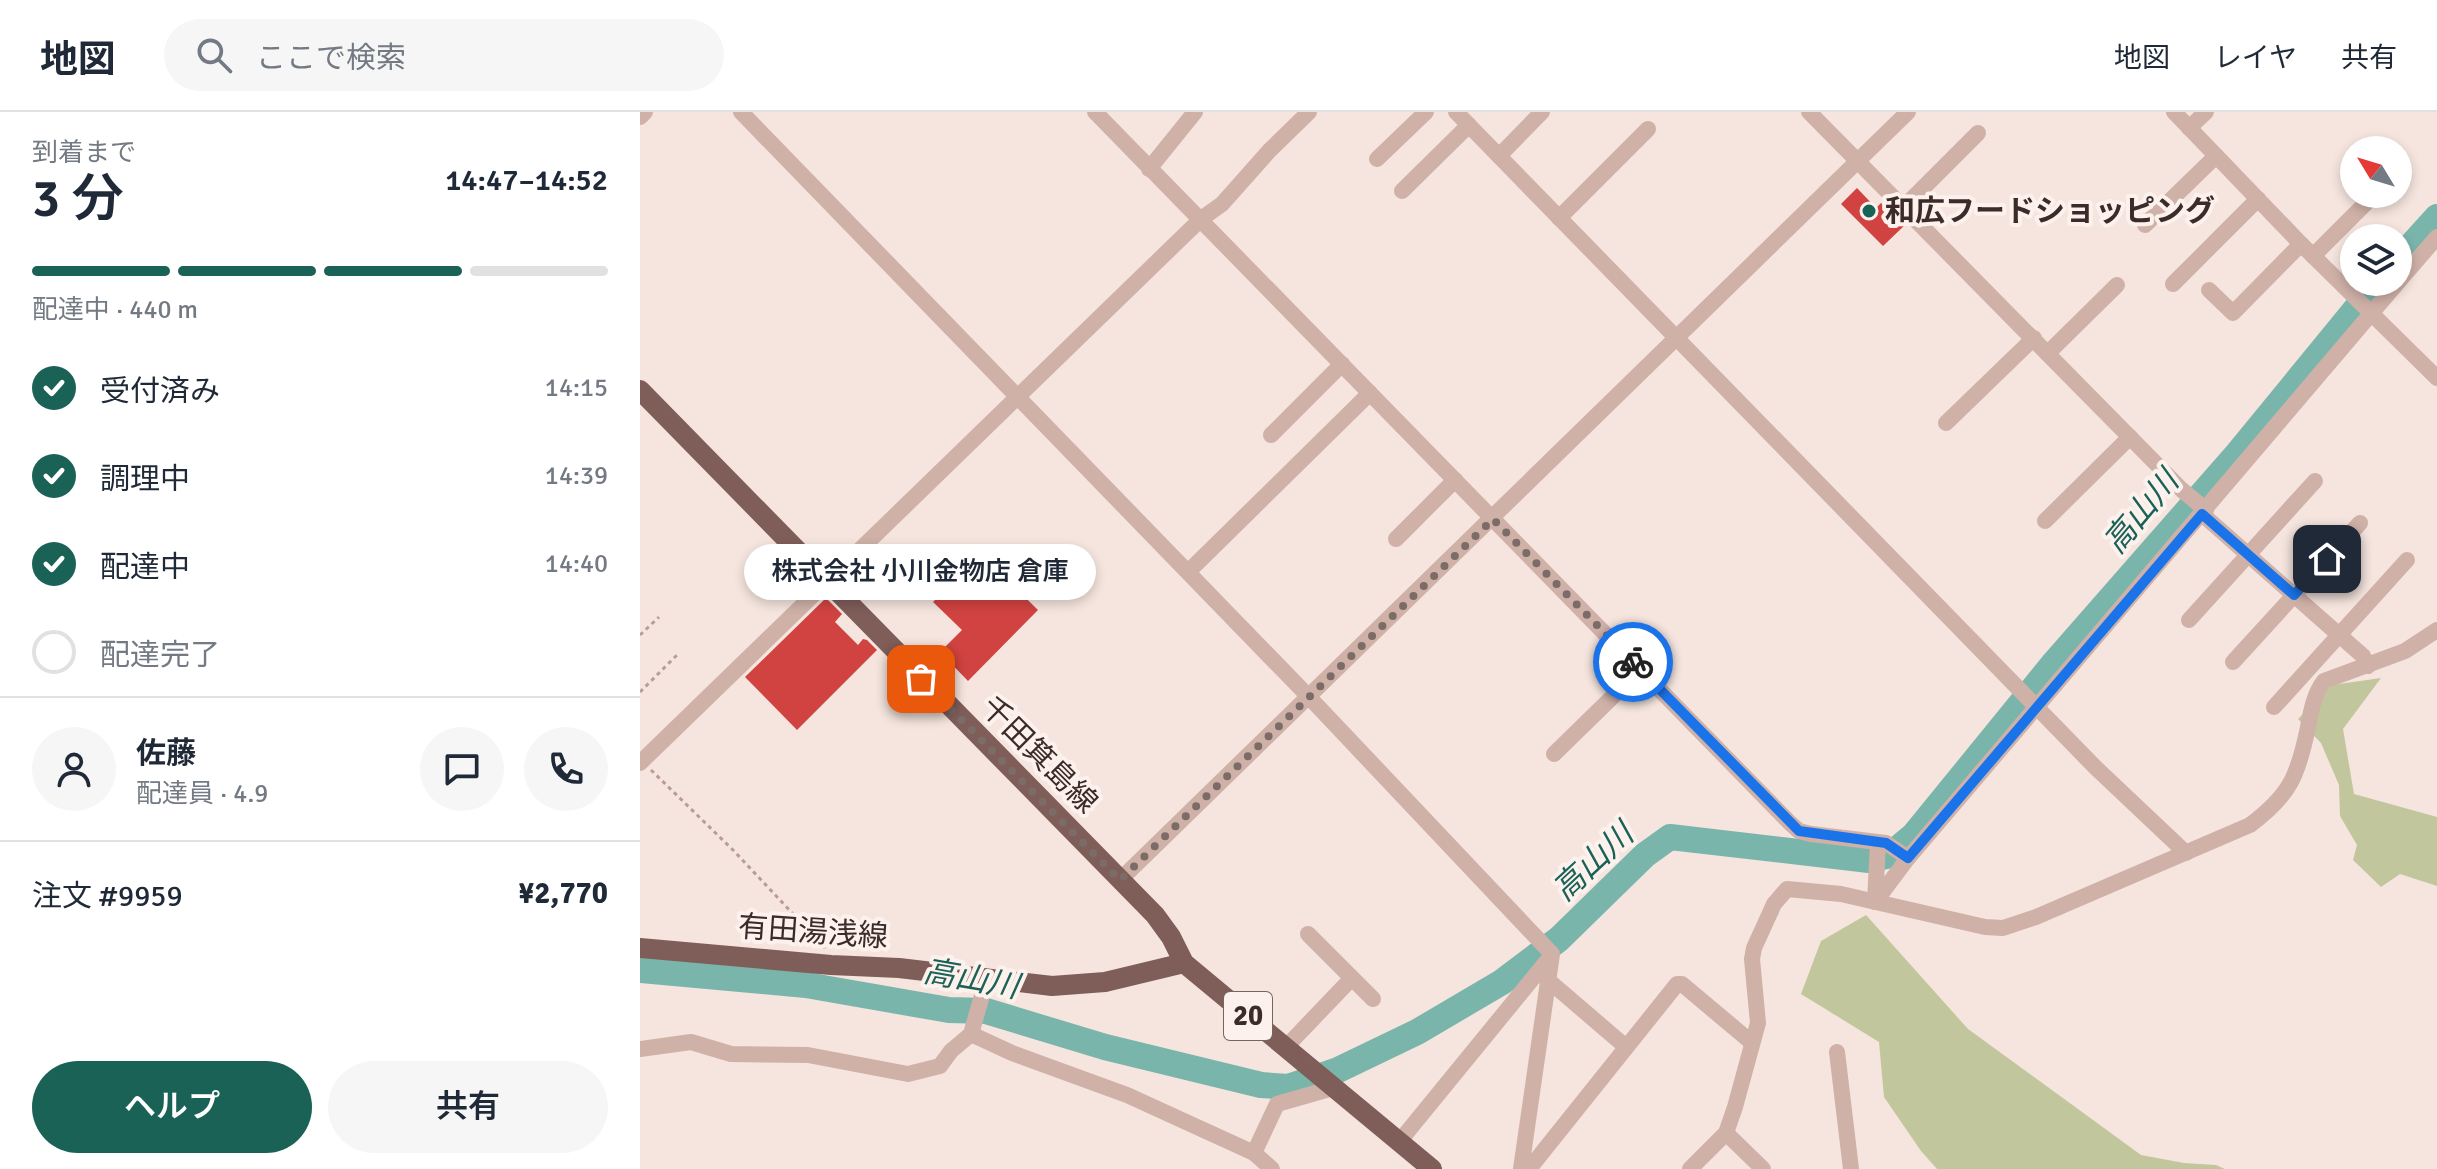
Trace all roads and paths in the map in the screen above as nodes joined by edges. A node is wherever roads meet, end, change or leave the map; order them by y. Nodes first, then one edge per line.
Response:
1 (645, 112) edge
2 (741, 112) edge
3 (1095, 112) edge
4 (1195, 112) edge
5 (1309, 112) edge
6 (1426, 112) edge
7 (1456, 112) edge
8 (1542, 112) edge
9 (1809, 112) edge
10 (1908, 112) edge
11 (2174, 112) edge
12 (2206, 112) edge
13 (640, 117) edge
14 (1469, 125) junction
15 (2189, 128) junction
16 (1648, 129) dead end
17 (1978, 133) dead end
18 (1499, 156) junction
19 (2216, 156) junction
20 (1377, 159) dead end
21 (1857, 162) junction
22 (1149, 169) junction
23 (1402, 191) dead end
24 (2258, 199) junction
25 (1903, 208) junction
26 (2358, 208) edge
27 (1559, 218) junction
28 (1201, 219) junction
29 (2145, 225) dead end
30 (2437, 237) edge
31 (2307, 250) junction
32 (2412, 266) edge
33 (2173, 284) dead end
34 (2117, 285) dead end
35 (2209, 290) dead end
36 (2385, 296) edge
37 (2370, 313) junction
38 (1676, 338) junction
39 (2034, 338) junction
40 (2048, 353) junction
41 (1342, 364) junction
42 (2437, 378) edge
43 (640, 390) edge
44 (1370, 393) junction
45 (1017, 396) junction
46 (1946, 423) dead end
47 (1271, 435) dead end
48 (2130, 437) junction
49 (1455, 480) junction
50 (2315, 481) dead end
51 (2204, 512) junction
52 (1493, 519) junction
53 (2045, 521) dead end
54 (2360, 523) dead end
55 (1396, 539) dead end
56 (2249, 554) junction
57 (2407, 560) dead end
58 (1188, 572) junction
59 (825, 582) junction
60 (2294, 595) junction
61 (659, 617) dead end
62 (2189, 620) dead end
63 (2437, 630) edge
64 (2339, 634) junction
65 (640, 635) edge
66 (679, 653) dead end
67 (2233, 662) dead end
68 (2368, 666) junction
69 (1640, 670) junction
70 (640, 692) edge
71 (1309, 697) junction
72 (2274, 707) dead end
73 (2037, 708) junction
74 (1554, 754) dead end
75 (641, 762) edge
76 (1878, 843) junction
77 (2186, 853) junction
78 (1908, 858) junction
79 (1120, 880) junction
80 (1875, 902) junction
81 (1308, 934) dead end
82 (640, 948) edge
83 (1184, 963) junction
84 (831, 965) junction
85 (1543, 976) junction
86 (987, 978) junction
87 (1352, 978) junction
88 (1373, 999) dead end
89 (972, 1028) junction
90 (1751, 1042) junction
91 (1286, 1047) junction
92 (1626, 1047) junction
93 (640, 1049) edge
94 (1837, 1052) dead end
95 (1331, 1086) junction
96 (1726, 1133) junction
97 (1399, 1142) junction
98 (1254, 1153) junction
99 (1272, 1169) edge
100 (1432, 1169) edge
101 (1521, 1169) edge
102 (1529, 1169) edge
103 (1690, 1169) edge
104 (1763, 1169) edge
105 (1851, 1169) edge

1 - 13 street
2 - 45 street
3 - 22 street
4 - 22 street
5 - 28 street
6 - 20 street
7 - 14 street
8 - 18 street
9 - 21 street
10 - 21 street
11 - 15 street
12 - 15 street
14 - 18 street
14 - 23 street
15 - 19 street
16 - 27 street
17 - 25 street
18 - 27 street
19 - 24 street
19 - 29 street
21 - 25 street
21 - 38 street
22 - 28 street
24 - 31 street
24 - 33 street
25 - 39 street
26 - 31 street
27 - 38 street
28 - 41 street
28 - 45 street
30 - 32 street
31 - 35 street
31 - 37 street
34 - 40 street
36 - 37 street
37 - 42 street
37 - 51 street
38 - 52 street
38 - 73 street
39 - 40 street
39 - 46 street
40 - 48 street
41 - 44 street
41 - 47 street
43 - 59 main road, 千田箕島線
44 - 49 street
44 - 58 street
45 - 58 street
45 - 59 street
48 - 51 street
48 - 53 street
49 - 52 street
49 - 55 street
50 - 56 street
51 - 56 street
51 - 73 street
52 - 69 street
52 - 71 street
54 - 60 street
56 - 60 street
56 - 62 street
57 - 64 street
58 - 71 street
59 - 75 street
59 - 79 main road, 千田箕島線
60 - 64 street
60 - 67 street
61 - 65 path
63 - 68 street
64 - 68 street
64 - 72 street
66 - 70 path
68 - 77 street
69 - 74 street
69 - 76 street
71 - 79 street
71 - 85 street
73 - 77 street
73 - 78 street
75 - 84 path
76 - 78 street
76 - 80 street
77 - 80 street
78 - 80 street
79 - 83 main road, 千田箕島線
80 - 90 street
81 - 87 street
82 - 84 main road, 有田湯浅線
83 - 86 main road, 有田湯浅線
83 - 91 main road, 20
84 - 86 main road, 有田湯浅線
85 - 92 street
85 - 97 street
85 - 101 street
86 - 89 street
87 - 88 street
87 - 91 street
89 - 93 street
89 - 98 street
90 - 92 street
90 - 96 street
91 - 95 main road, 20
92 - 102 street
94 - 105 street
95 - 97 main road, 20
95 - 98 street
96 - 103 street
96 - 104 street
97 - 100 main road, 20
98 - 99 street

